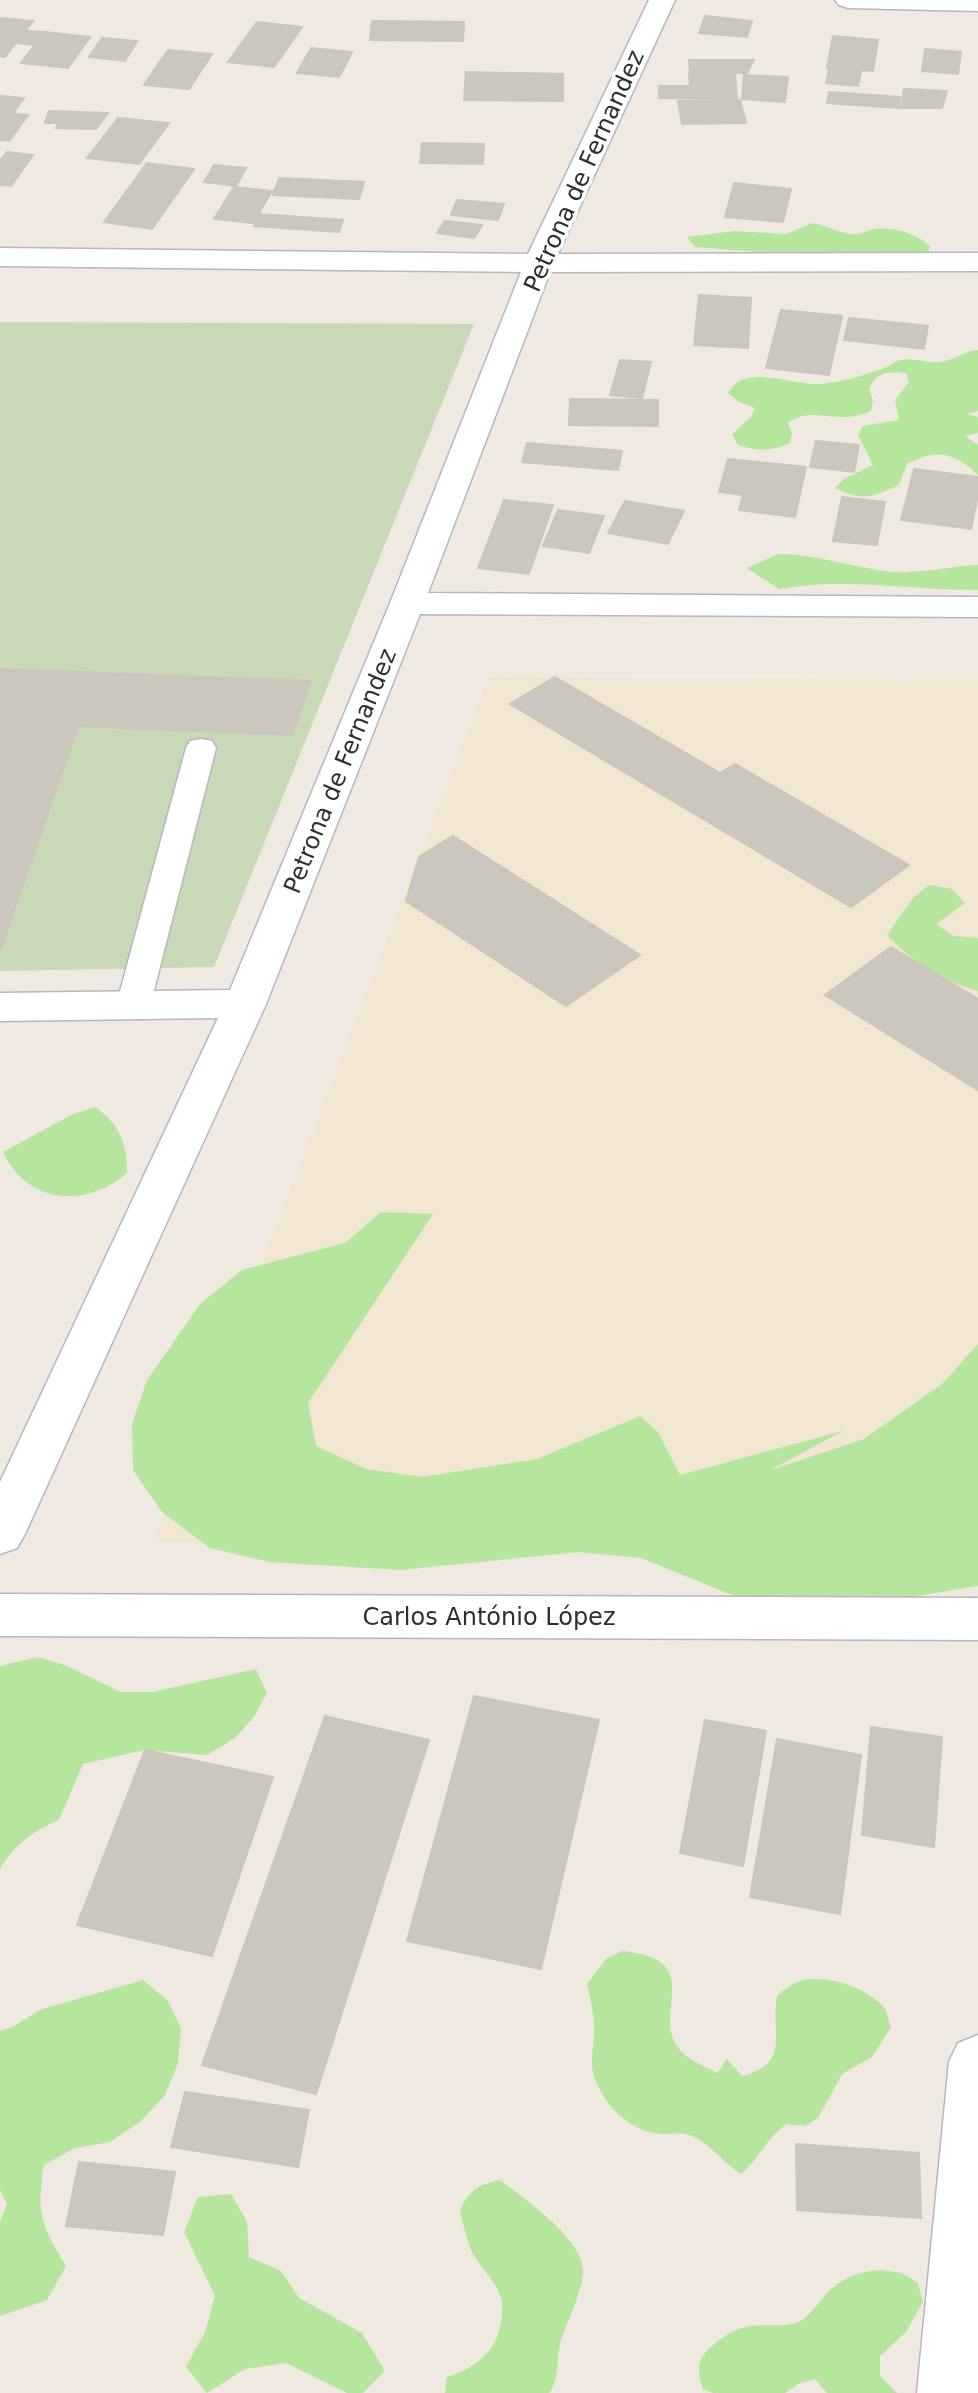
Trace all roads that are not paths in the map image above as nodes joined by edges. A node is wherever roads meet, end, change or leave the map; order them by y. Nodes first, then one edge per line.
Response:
1 (662, 0) edge
2 (848, 0) edge
3 (978, 3) edge
4 (0, 257) edge
5 (978, 262) edge
6 (539, 263) junction
7 (407, 603) junction
8 (978, 607) edge
9 (201, 748) dead end
10 (245, 1004) junction
11 (133, 1006) junction
12 (0, 1007) edge
13 (0, 1534) edge
14 (0, 1615) edge
15 (978, 1619) edge
16 (978, 2062) edge
17 (948, 2393) edge

1 - 6 street, Petrona de Fernandez
2 - 3 street
4 - 6 street
5 - 6 street
6 - 7 street, Petrona de Fernandez
7 - 8 street
7 - 10 street, Petrona de Fernandez
9 - 11 lane
10 - 11 street
10 - 13 street, Petrona de Fernandez
11 - 12 street
14 - 15 street, Carlos António López
16 - 17 street

